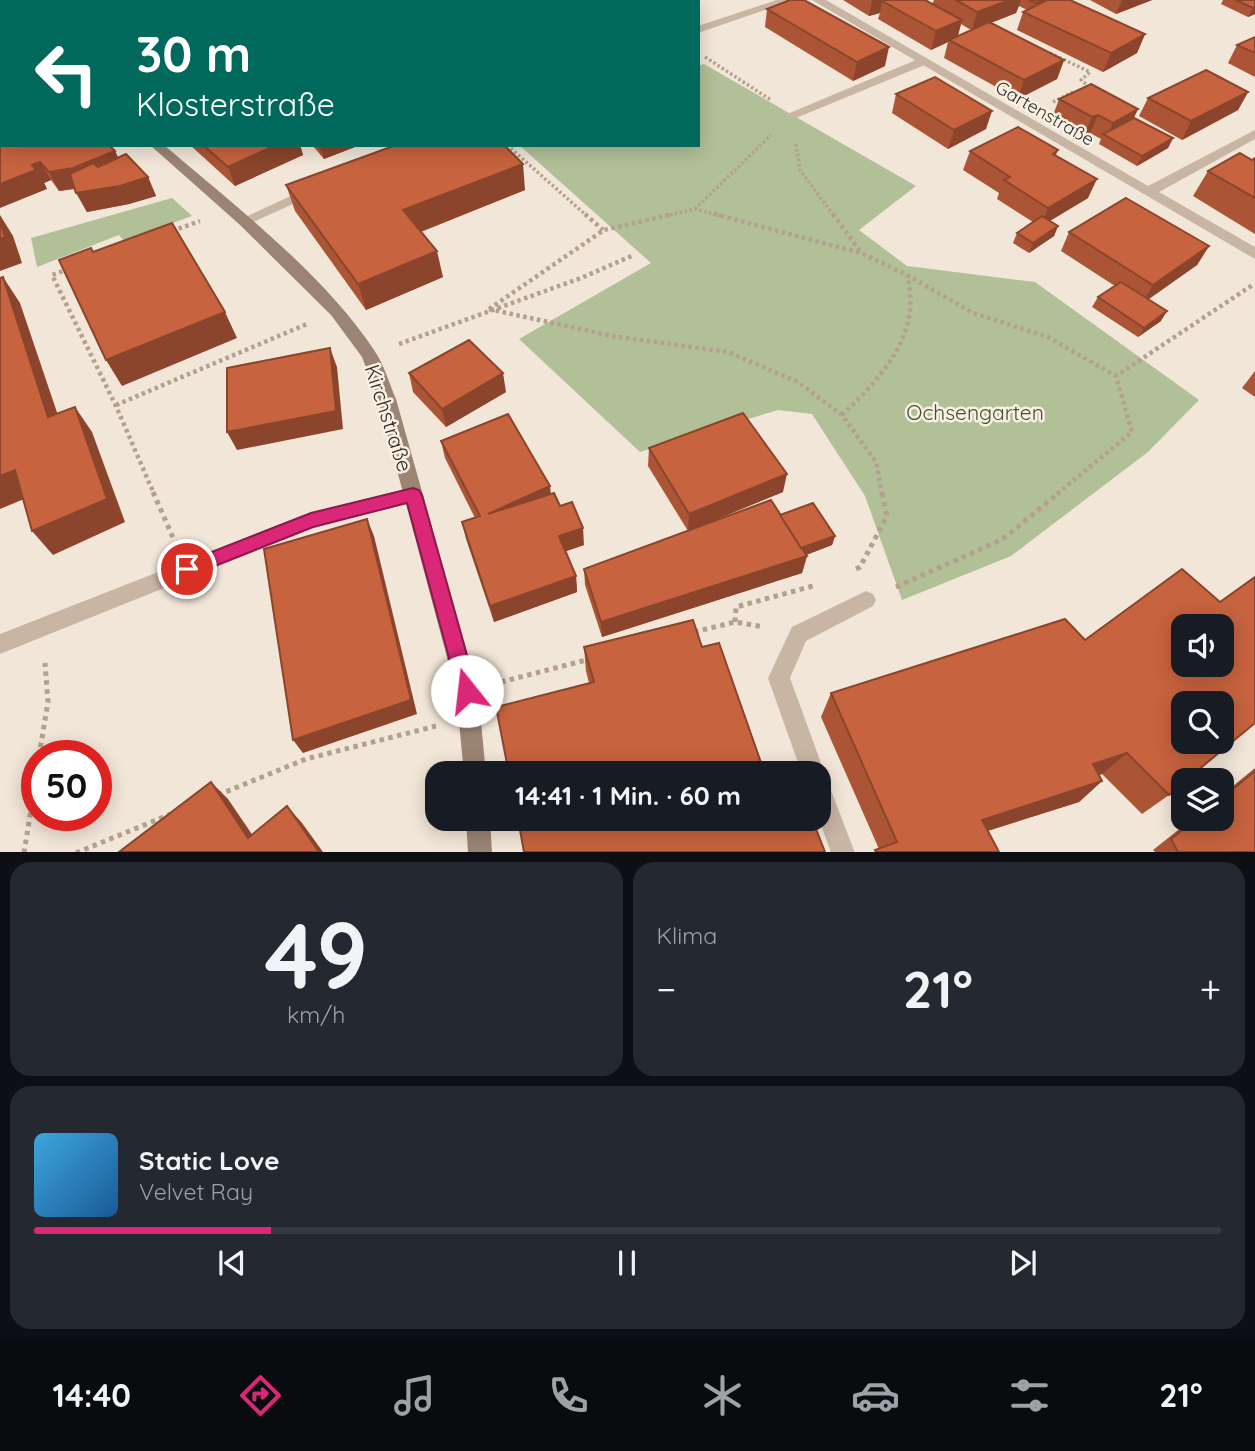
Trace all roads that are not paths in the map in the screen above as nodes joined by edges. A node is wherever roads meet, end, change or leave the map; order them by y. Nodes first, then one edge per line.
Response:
1 (788, 0) edge
2 (818, 0) edge
3 (700, 29) edge
4 (923, 61) junction
5 (791, 115) road end
6 (1255, 134) edge
7 (158, 147) edge
8 (320, 187) edge
9 (1148, 192) junction
10 (237, 216) junction
11 (1255, 254) edge
12 (413, 495) junction
13 (866, 600) road end
14 (0, 644) edge
15 (474, 761) edge
16 (809, 761) edge
17 (831, 820) edge
18 (479, 831) edge
19 (480, 852) edge
20 (843, 852) edge

1 - 3 street
2 - 4 street, Gartenstraße
4 - 5 street
4 - 9 street, Gartenstraße
6 - 9 street
7 - 10 main road, Kirchstraße
8 - 10 street
9 - 11 street, Gartenstraße
10 - 12 main road, Kirchstraße
12 - 14 street
12 - 15 main road, Kirchstraße
13 - 16 street
17 - 20 street
18 - 19 main road

